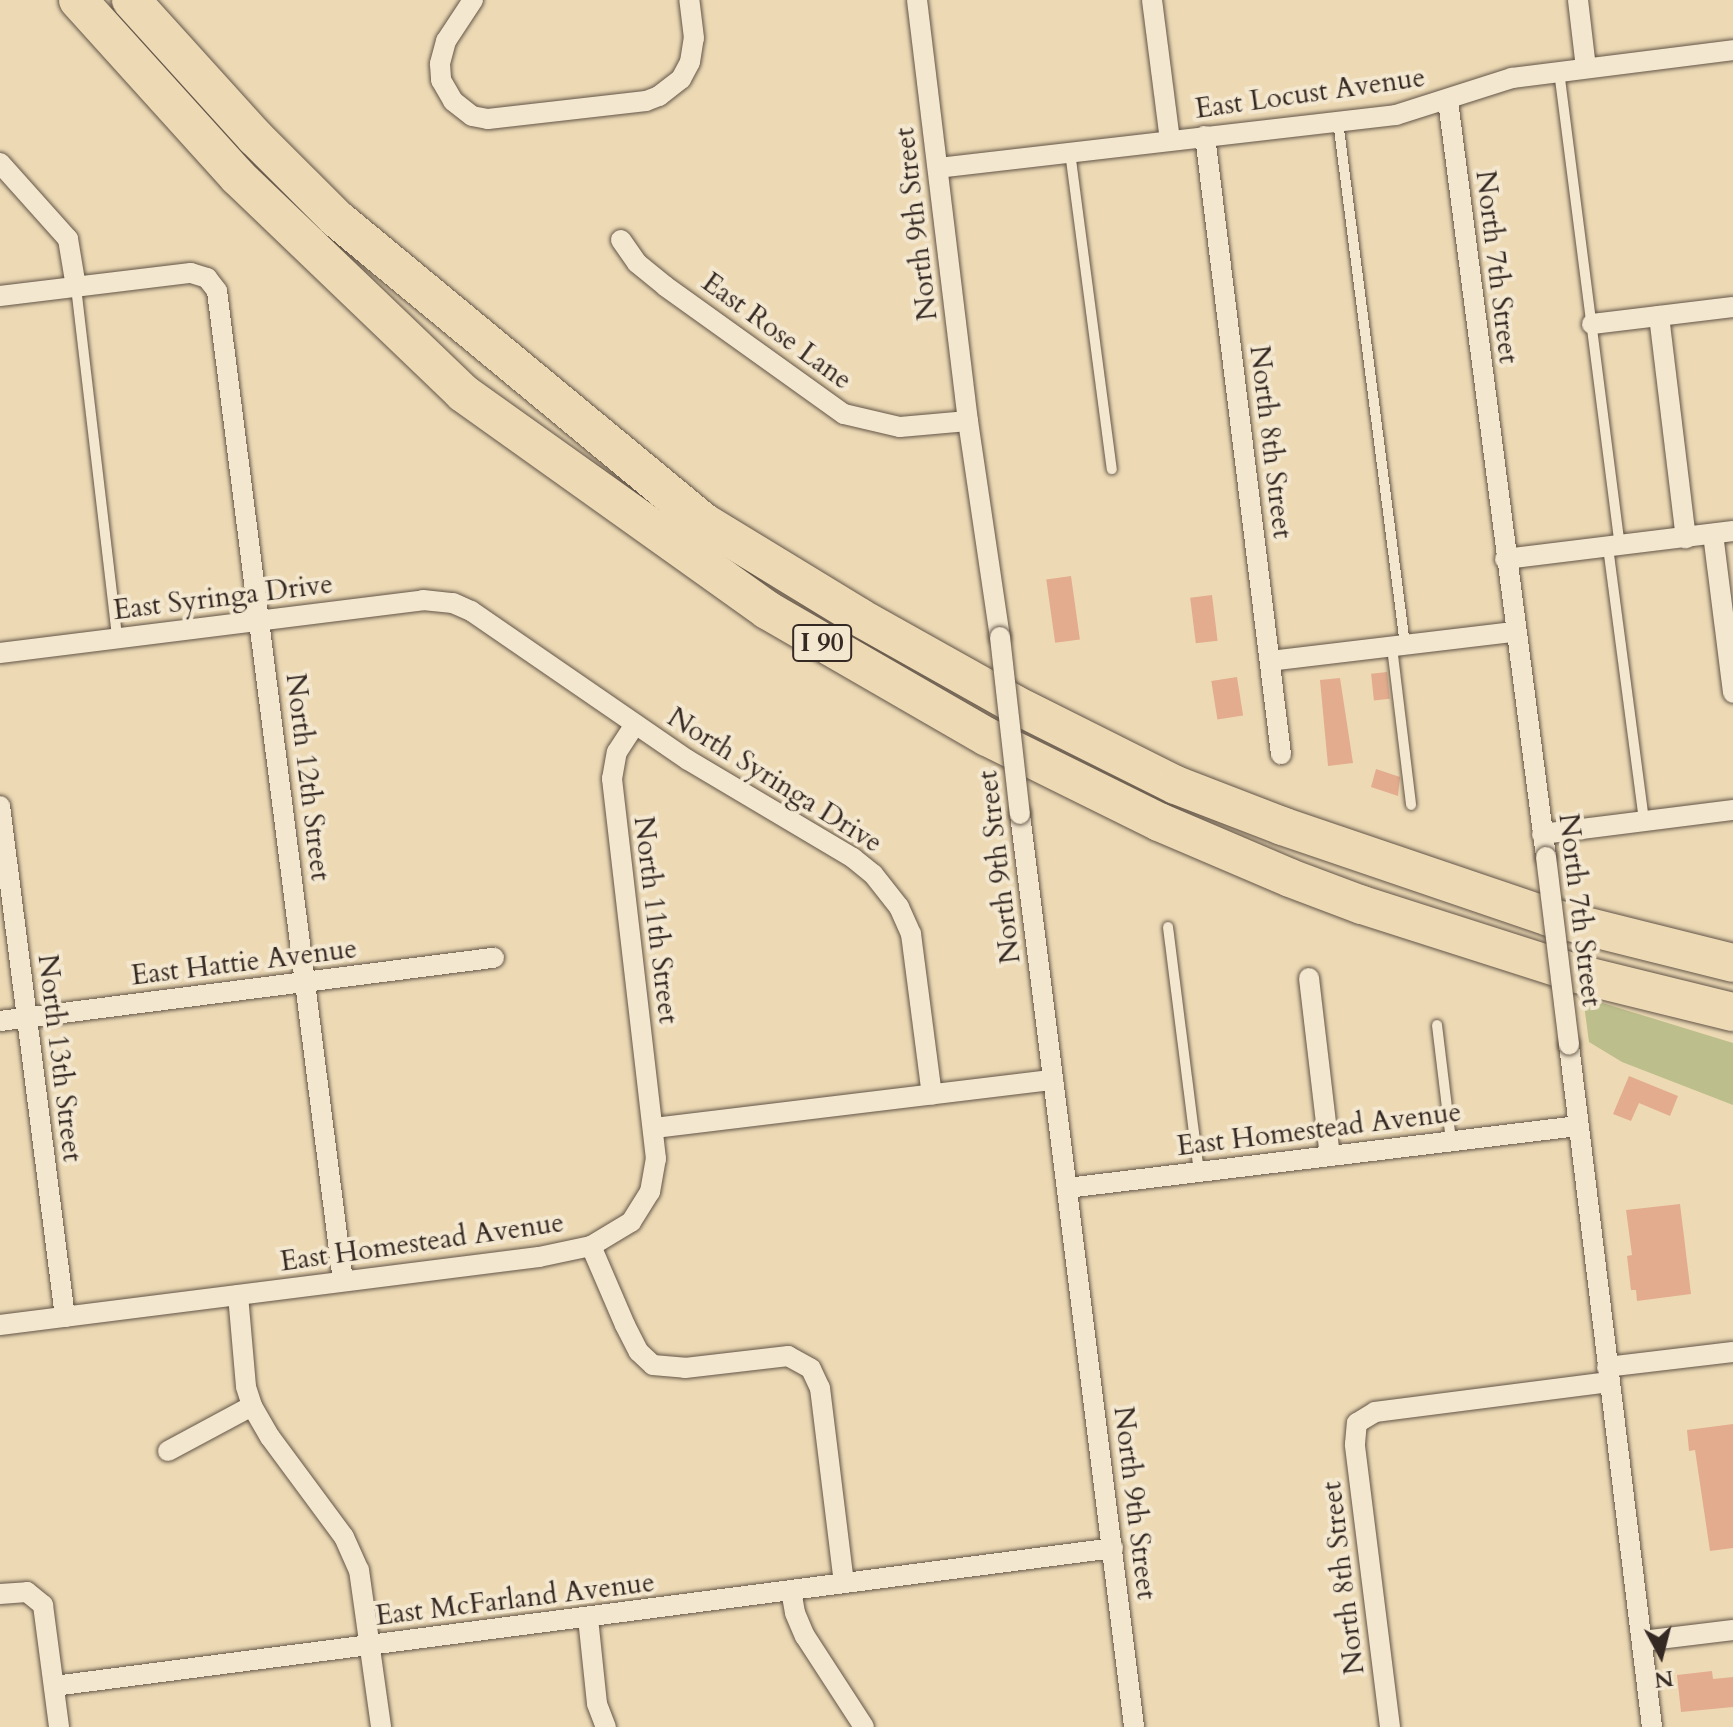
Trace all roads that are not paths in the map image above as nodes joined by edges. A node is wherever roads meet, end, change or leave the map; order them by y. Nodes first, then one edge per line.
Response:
1 (65, 0) edge
2 (78, 0) edge
3 (131, 0) edge
4 (473, 0) edge
5 (689, 0) edge
6 (917, 0) edge
7 (1152, 0) edge
8 (1578, 0) edge
9 (1733, 50) edge
10 (1586, 68) junction
11 (1559, 71) junction
12 (148, 79) junction
13 (1448, 101) junction
14 (1338, 121) junction
15 (1205, 136) junction
16 (1170, 140) junction
17 (1070, 152) junction
18 (0, 163) edge
19 (938, 168) junction
20 (621, 240) dead end
21 (76, 287) junction
22 (0, 296) edge
23 (1733, 307) edge
24 (1659, 316) junction
25 (1592, 324) junction
26 (968, 421) junction
27 (1112, 469) dead end
28 (1723, 533) edge
29 (1686, 538) junction
30 (1614, 546) junction
31 (1505, 559) junction
32 (453, 603) joint
33 (260, 620) junction
34 (1514, 632) junction
35 (117, 638) junction
36 (1398, 646) junction
37 (0, 653) edge
38 (1270, 661) junction
39 (1733, 693) edge
40 (635, 724) junction
41 (1281, 754) dead end
42 (1411, 805) dead end
43 (0, 806) edge
44 (1733, 810) edge
45 (1644, 821) junction
46 (1542, 834) junction
47 (1168, 927) dead end
48 (494, 958) dead end
49 (1733, 963) edge
50 (1309, 978) dead end
51 (306, 983) junction
52 (1733, 1012) edge
53 (27, 1018) junction
54 (0, 1021) edge
55 (1437, 1025) dead end
56 (1053, 1080) junction
57 (932, 1095) junction
58 (1578, 1126) junction
59 (654, 1128) junction
60 (1451, 1141) junction
61 (1330, 1156) junction
62 (1199, 1172) junction
63 (1067, 1188) junction
64 (591, 1246) junction
65 (343, 1281) junction
66 (238, 1295) junction
67 (65, 1317) junction
68 (0, 1325) edge
69 (1733, 1352) edge
70 (1608, 1375) junction
71 (252, 1406) junction
72 (168, 1451) dead end
73 (1113, 1548) junction
74 (844, 1583) junction
75 (791, 1590) junction
76 (0, 1594) edge
77 (588, 1618) junction
78 (1733, 1630) edge
79 (1642, 1641) junction
80 (371, 1646) junction
81 (54, 1686) junction
82 (59, 1727) edge
83 (381, 1727) edge
84 (606, 1727) edge
85 (864, 1727) edge
86 (1134, 1727) edge
87 (1390, 1727) edge
88 (1652, 1727) edge

1 - 12 highway, I 90
2 - 12 highway, I 90
3 - 49 highway, I 90
4 - 5 street
6 - 19 street, North 9th Street
7 - 16 street
8 - 10 street
9 - 10 street, East Locust Avenue
10 - 11 street, East Locust Avenue
11 - 13 street, East Locust Avenue
11 - 25 lane
12 - 52 highway, I 90
13 - 14 street, East Locust Avenue
13 - 31 street, North 7th Street
14 - 15 street, East Locust Avenue
14 - 36 lane
15 - 16 street, East Locust Avenue
15 - 38 street, North 8th Street
16 - 17 street, East Locust Avenue
17 - 19 street, East Locust Avenue
17 - 27 lane
18 - 21 street
19 - 26 street, North 9th Street
20 - 26 street, East Rose Lane
21 - 22 street
21 - 33 street, North 12th Street
21 - 35 lane
23 - 24 street
24 - 25 street
24 - 29 street
25 - 30 lane
26 - 56 street, North 9th Street, bridge
28 - 29 street
28 - 39 street
29 - 30 street
30 - 31 street
30 - 45 lane
31 - 34 street, North 7th Street
32 - 33 street, East Syringa Drive
32 - 40 street, North Syringa Drive
33 - 35 street, East Syringa Drive
33 - 51 street, North 12th Street
34 - 36 street
34 - 46 street, North 7th Street
35 - 37 street, East Syringa Drive
36 - 38 street
36 - 42 lane
38 - 41 street, North 8th Street
40 - 57 street, North Syringa Drive
40 - 59 street, North 11th Street
43 - 53 street, North 13th Street
44 - 45 street
45 - 46 street
46 - 58 street, North 7th Street, bridge
47 - 62 lane
48 - 51 street, East Hattie Avenue
50 - 61 street
51 - 53 street, East Hattie Avenue
51 - 65 street, North 12th Street
53 - 54 street, East Hattie Avenue
53 - 67 street, North 13th Street
55 - 60 lane
56 - 57 street
56 - 63 street, North 9th Street
57 - 59 street
58 - 60 street, East Homestead Avenue
58 - 70 street, North 7th Street
59 - 64 street, East Homestead Avenue
60 - 61 street, East Homestead Avenue
61 - 62 street, East Homestead Avenue
62 - 63 street, East Homestead Avenue
63 - 73 street, North 9th Street
64 - 65 street, East Homestead Avenue
64 - 74 street
65 - 66 street, East Homestead Avenue
66 - 67 street, East Homestead Avenue
66 - 71 street
67 - 68 street, East Homestead Avenue
69 - 70 street
70 - 79 street, North 7th Street
70 - 87 street, North 8th Street
71 - 72 street
71 - 80 street
73 - 74 street, East McFarland Avenue
73 - 86 street, North 9th Street
74 - 75 street, East McFarland Avenue
75 - 77 street, East McFarland Avenue
75 - 85 street
76 - 81 street
77 - 80 street, East McFarland Avenue
77 - 84 street
78 - 79 street
79 - 88 street, North 7th Street
80 - 81 street, East McFarland Avenue
80 - 83 street
81 - 82 street

